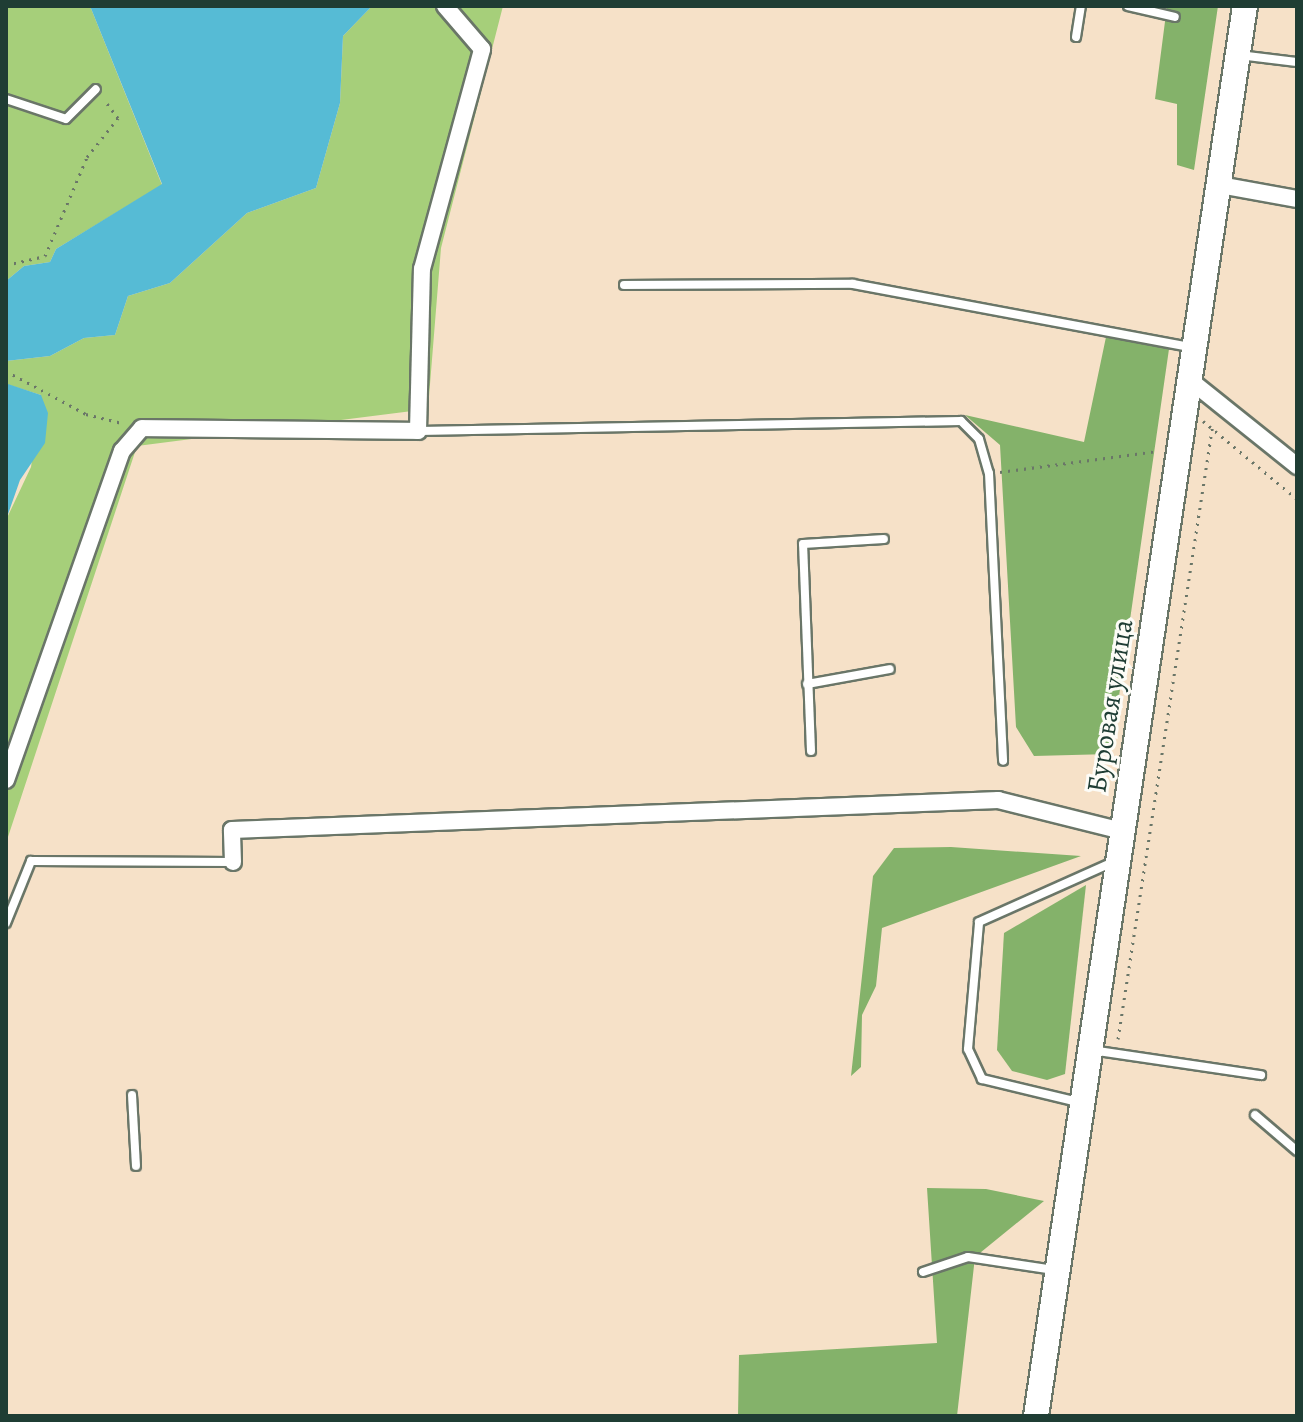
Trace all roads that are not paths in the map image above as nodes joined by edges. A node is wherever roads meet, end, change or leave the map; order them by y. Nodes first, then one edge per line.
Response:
1 (445, 6) edge
2 (1081, 6) edge
3 (1128, 6) edge
4 (1245, 6) edge
5 (1175, 17) dead end
6 (1076, 37) dead end
7 (1238, 55) junction
8 (1297, 62) edge
9 (96, 89) road end
10 (6, 99) edge
11 (1220, 185) junction
12 (1297, 199) edge
13 (624, 285) dead end
14 (1195, 348) junction
15 (1191, 381) junction
16 (418, 431) junction
17 (1297, 466) edge
18 (884, 539) dead end
19 (890, 669) dead end
20 (807, 684) junction
21 (811, 751) dead end
22 (1003, 761) dead end
23 (6, 780) edge
24 (1122, 831) junction
25 (1117, 860) junction
26 (233, 862) joint
27 (6, 923) edge
28 (1090, 1050) junction
29 (1261, 1075) dead end
30 (132, 1095) dead end
31 (1082, 1103) junction
32 (1255, 1115) dead end
33 (1297, 1151) edge
34 (136, 1166) dead end
35 (1058, 1271) junction
36 (923, 1272) dead end
37 (1036, 1416) edge

1 - 16 street
2 - 6 lane
3 - 5 lane
4 - 7 main road, Буровая улица
7 - 8 lane
7 - 11 main road, Буровая улица
9 - 10 lane
11 - 12 street
11 - 14 main road, Буровая улица
13 - 14 lane
14 - 15 main road, Буровая улица
15 - 17 street
15 - 24 main road, Буровая улица
16 - 22 lane
16 - 23 street
18 - 20 lane
19 - 20 lane
20 - 21 lane
24 - 25 main road, Буровая улица
24 - 26 street
25 - 28 main road, Буровая улица
25 - 31 lane
26 - 27 lane
28 - 29 lane
28 - 31 main road, Буровая улица
30 - 34 lane
31 - 35 main road, Буровая улица
32 - 33 lane
35 - 36 lane
35 - 37 main road, Буровая улица

